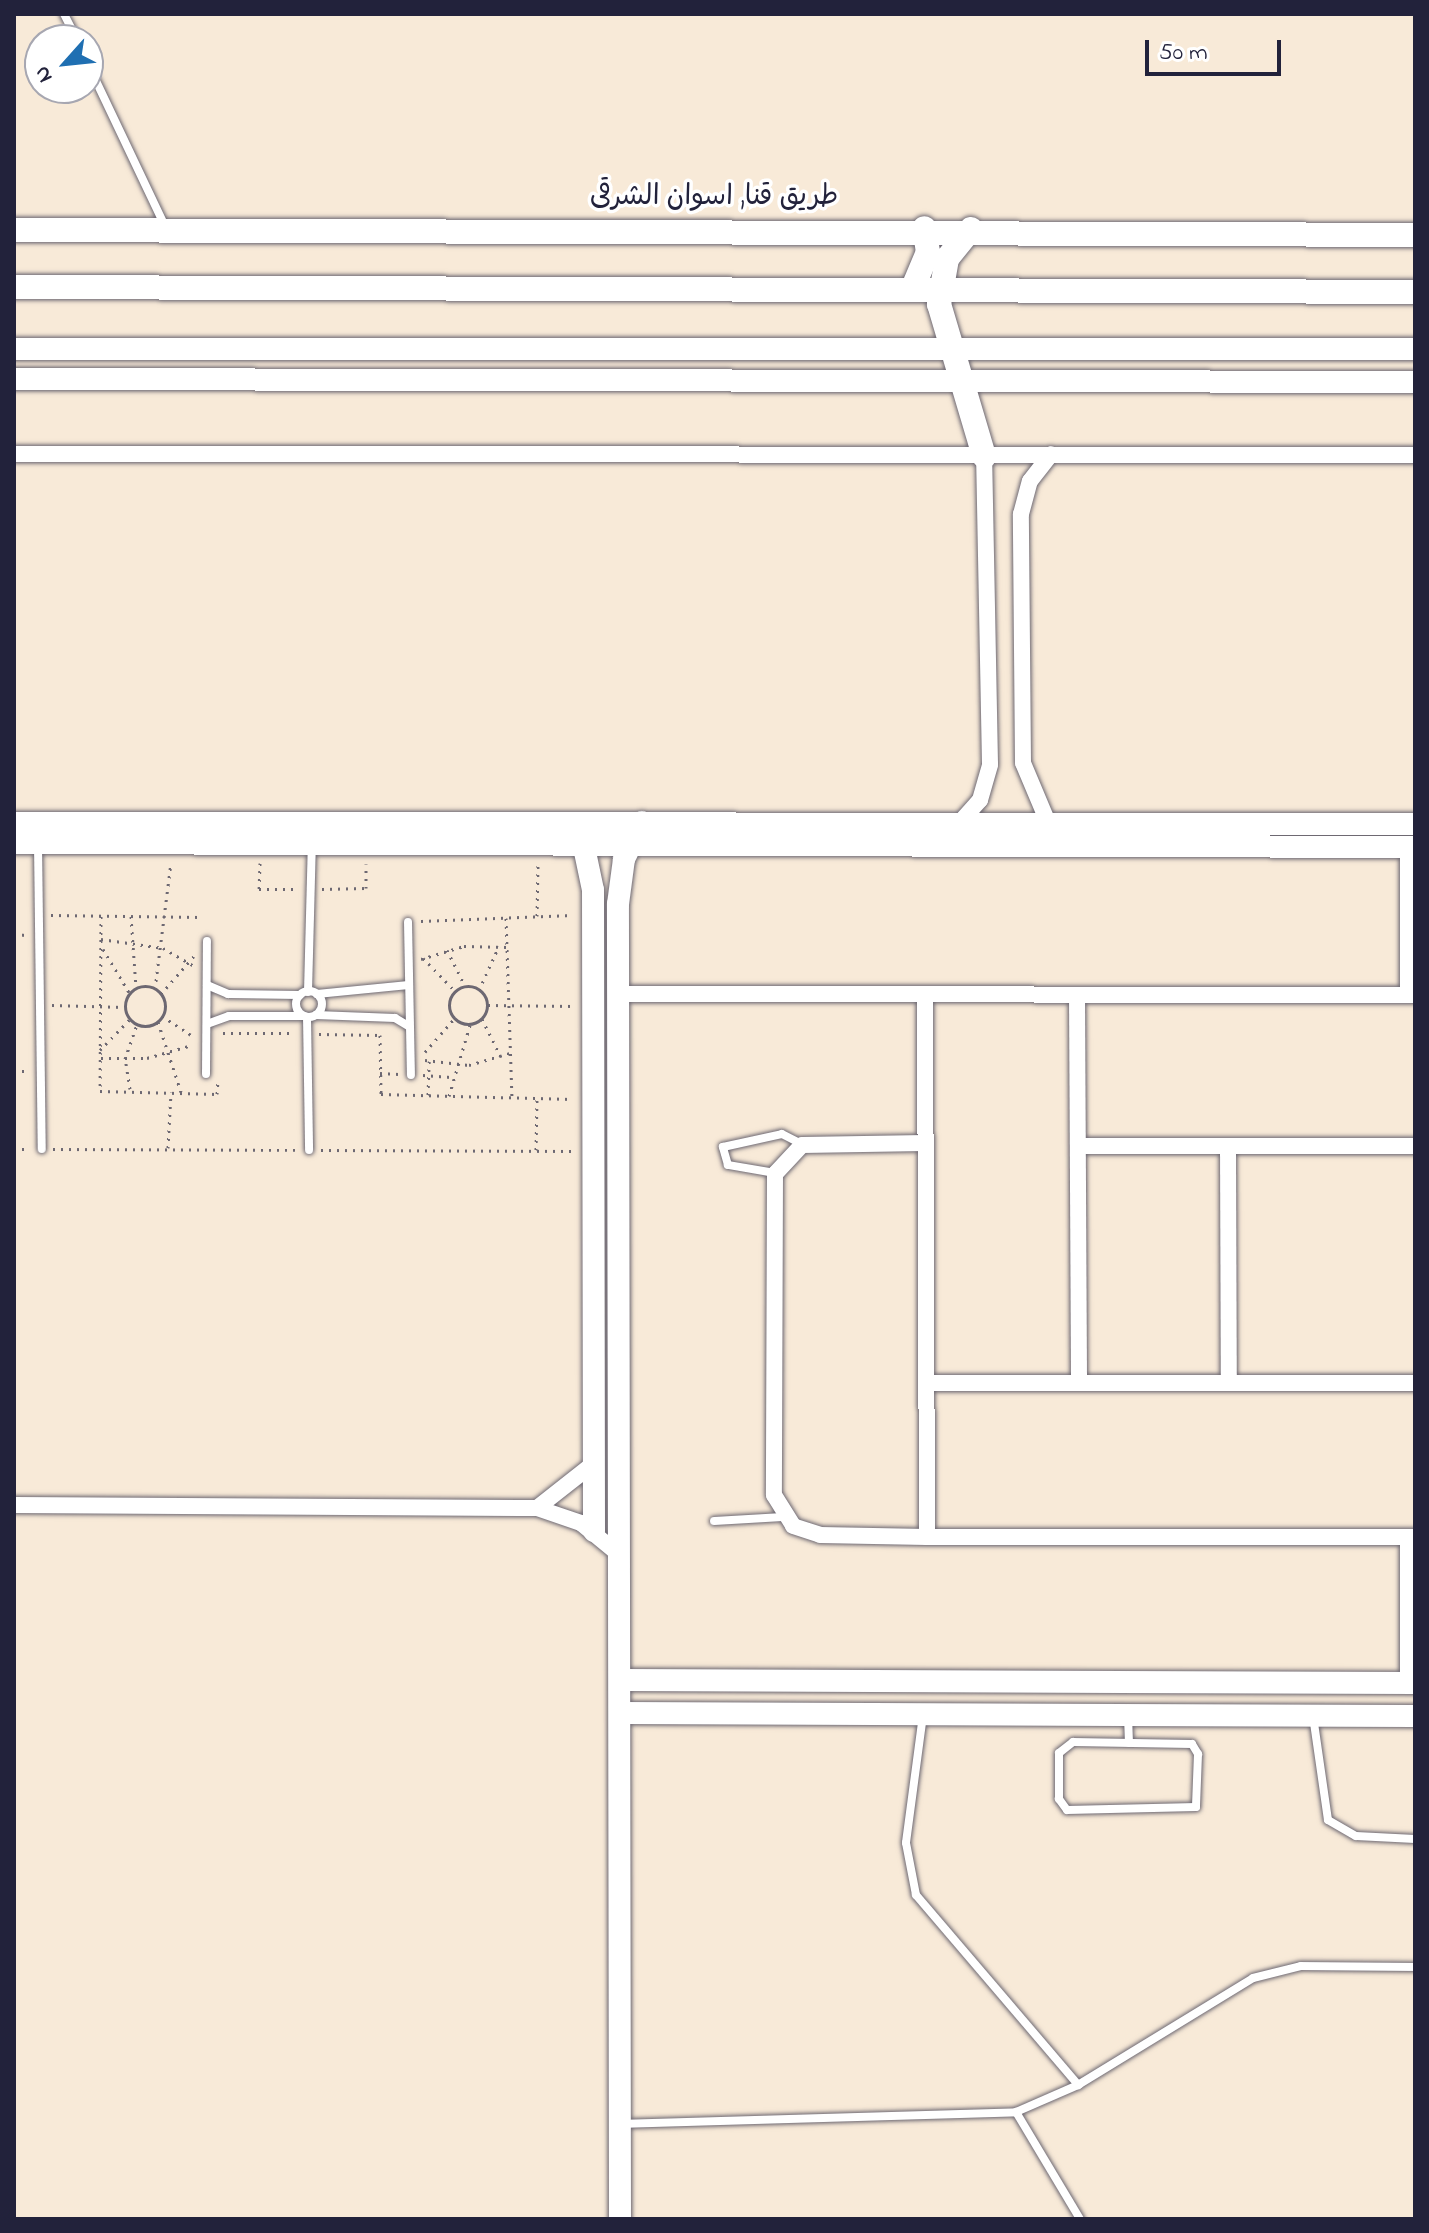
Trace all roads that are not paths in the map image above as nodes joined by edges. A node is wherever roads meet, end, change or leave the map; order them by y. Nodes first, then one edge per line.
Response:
1 (104, 98) edge
2 (924, 228) junction
3 (971, 229) junction
4 (14, 230) edge
5 (167, 230) junction
6 (1415, 235) edge
7 (14, 287) edge
8 (912, 290) junction
9 (939, 291) junction
10 (1415, 292) edge
11 (14, 349) edge
12 (1415, 349) edge
13 (948, 350) junction
14 (14, 379) edge
15 (957, 380) junction
16 (1415, 382) edge
17 (14, 454) edge
18 (1051, 454) junction
19 (1415, 455) edge
20 (984, 456) junction
21 (962, 820) junction
22 (1047, 820) junction
23 (576, 821) junction
24 (642, 822) junction
25 (14, 823) edge
26 (1415, 824) edge
27 (38, 842) junction
28 (14, 843) edge
29 (312, 844) junction
30 (585, 845) junction
31 (629, 845) junction
32 (1412, 847) edge
33 (408, 922) road end
34 (207, 941) road end
35 (207, 980) junction
36 (409, 985) junction
37 (308, 994) junction
38 (620, 994) junction
39 (925, 995) junction
40 (1077, 995) junction
41 (1411, 995) edge
42 (309, 1016) junction
43 (207, 1024) junction
44 (410, 1027) junction
45 (206, 1074) dead end
46 (411, 1075) dead end
47 (925, 1143) junction
48 (802, 1145) junction
49 (1078, 1146) junction
50 (1228, 1146) junction
51 (1415, 1146) edge
52 (42, 1149) dead end
53 (309, 1150) dead end
54 (775, 1174) junction
55 (926, 1383) junction
56 (1079, 1383) junction
57 (1229, 1383) junction
58 (1415, 1383) edge
59 (593, 1464) junction
60 (14, 1505) edge
61 (537, 1508) junction
62 (783, 1517) junction
63 (714, 1521) dead end
64 (594, 1531) junction
65 (927, 1537) junction
66 (1412, 1537) edge
67 (621, 1556) junction
68 (621, 1680) junction
69 (1412, 1683) edge
70 (621, 1713) junction
71 (923, 1714) junction
72 (1128, 1715) junction
73 (1313, 1715) junction
74 (1415, 1716) edge
75 (1129, 1743) junction
76 (1415, 1839) edge
77 (1415, 1967) edge
78 (1078, 2085) junction
79 (1016, 2112) junction
80 (620, 2124) junction
81 (620, 2219) edge
82 (1080, 2219) edge

1 - 5 lane
2 - 3 main road, طريق قنا, اسوان الشرقى
2 - 5 main road, طريق قنا, اسوان الشرقى
2 - 8 main road
3 - 6 main road, طريق قنا, اسوان الشرقى
3 - 9 main road
4 - 5 main road, طريق قنا, اسوان الشرقى
7 - 8 main road
8 - 9 main road
9 - 10 main road
9 - 13 main road
11 - 13 street
12 - 13 street
13 - 15 main road
14 - 15 street
15 - 16 street
15 - 20 main road
17 - 20 street
18 - 19 street
18 - 20 street
18 - 22 street
20 - 21 street
21 - 22 street
21 - 24 street
22 - 26 street
23 - 24 street
23 - 25 street
23 - 30 street
24 - 31 street
27 - 28 street
27 - 29 street
27 - 52 lane
29 - 30 street
29 - 37 lane
30 - 31 street
30 - 59 street
31 - 32 street
31 - 38 street
32 - 41 street
33 - 36 lane
34 - 35 lane
35 - 37 lane
35 - 43 lane
36 - 37 lane
36 - 44 lane
37 - 42 lane
37 - 42 lane
38 - 39 street
38 - 67 street
39 - 40 street
39 - 47 street
40 - 41 street
40 - 49 street
42 - 43 lane
42 - 44 lane
42 - 53 lane
43 - 45 lane
44 - 46 lane
47 - 48 street
47 - 55 street
48 - 54 street
48 - 54 lane
49 - 50 street
49 - 56 street
50 - 51 street
50 - 57 street
54 - 62 street
55 - 56 street
55 - 65 street
56 - 57 street
57 - 58 street
59 - 61 street
59 - 64 street
60 - 61 street
61 - 64 street
62 - 63 lane
62 - 65 street
64 - 67 street
65 - 66 street
66 - 69 street
67 - 68 street
68 - 69 street
68 - 70 street
70 - 71 street
70 - 80 street
71 - 72 street
71 - 78 lane
72 - 73 street
72 - 75 lane
73 - 74 street
73 - 76 lane
75 - 75 lane
77 - 78 lane
78 - 79 lane
79 - 80 lane
79 - 82 lane
80 - 81 street

